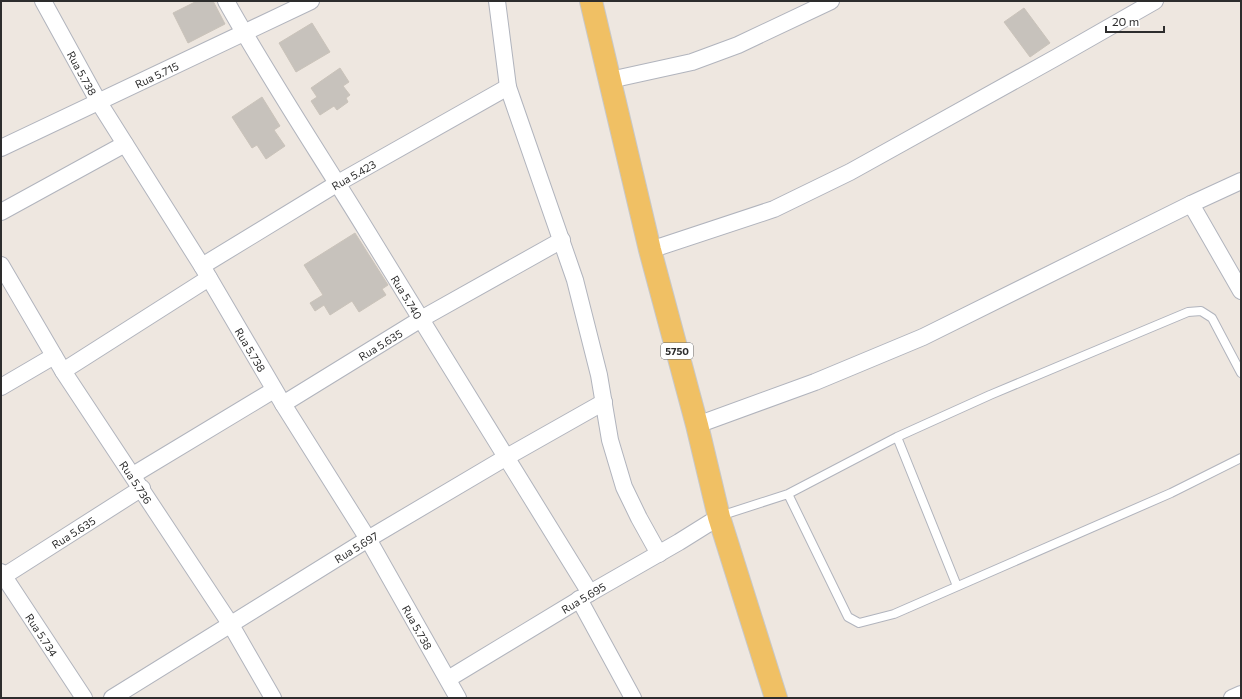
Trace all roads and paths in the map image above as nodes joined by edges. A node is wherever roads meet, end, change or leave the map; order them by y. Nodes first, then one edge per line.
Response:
1 (43, 1) edge
2 (226, 1) edge
3 (311, 1) edge
4 (497, 1) edge
5 (591, 1) edge
6 (831, 1) edge
7 (1155, 1) edge
8 (244, 34) junction
9 (610, 80) junction
10 (508, 87) junction
11 (98, 101) junction
12 (125, 144) junction
13 (1, 148) edge
14 (1241, 181) edge
15 (338, 184) junction
16 (1191, 204) junction
17 (1, 212) edge
18 (562, 240) junction
19 (650, 250) junction
20 (1, 264) edge
21 (205, 272) junction
22 (1241, 291) edge
23 (421, 319) junction
24 (54, 356) junction
25 (63, 371) junction
26 (1241, 373) edge
27 (1, 387) edge
28 (274, 390) junction
29 (604, 402) junction
30 (283, 404) junction
31 (697, 425) junction
32 (897, 437) junction
33 (505, 458) junction
34 (1241, 458) edge
35 (137, 482) junction
36 (788, 494) junction
37 (719, 517) junction
38 (368, 540) junction
39 (659, 554) junction
40 (2, 574) edge
41 (957, 586) junction
42 (584, 596) junction
43 (231, 625) junction
44 (448, 679) junction
45 (1241, 694) edge
46 (454, 697) edge
47 (84, 698) edge
48 (112, 698) edge
49 (273, 698) edge
50 (633, 698) edge
51 (776, 698) edge
52 (1232, 698) edge

1 - 11 street, Rua 5.738
2 - 8 street, Rua 5.740
3 - 8 street, Rua 5.715
4 - 10 street
5 - 9 main road, 5750
6 - 9 street
7 - 19 street
8 - 11 street, Rua 5.715
8 - 15 street, Rua 5.740
9 - 19 main road, 5750
10 - 15 street, Rua 5.423
10 - 18 street
11 - 12 street, Rua 5.738
11 - 13 street, Rua 5.715
12 - 17 street
12 - 21 street, Rua 5.738
14 - 16 street
15 - 21 street, Rua 5.423
15 - 23 street, Rua 5.740
16 - 22 street
16 - 31 street
18 - 23 street, Rua 5.635
18 - 29 street
19 - 31 main road, 5750
20 - 24 street, Rua 5.736
21 - 25 street, Rua 5.423
21 - 28 street, Rua 5.738
23 - 30 street, Rua 5.635
23 - 33 street, Rua 5.740
24 - 25 street, Rua 5.736
24 - 27 street
25 - 35 street, Rua 5.736
26 - 32 lane
28 - 30 street, Rua 5.738
28 - 35 street, Rua 5.635
29 - 33 street, Rua 5.697
29 - 39 street
30 - 38 street, Rua 5.738
31 - 37 main road, 5750
32 - 36 lane
32 - 41 lane
33 - 38 street, Rua 5.697
33 - 42 street, Rua 5.740
34 - 41 lane
35 - 40 street, Rua 5.635
35 - 43 street, Rua 5.736
36 - 37 lane
36 - 41 lane
37 - 39 street, Rua 5.695
37 - 51 main road, 5750
38 - 43 street, Rua 5.697
38 - 44 street, Rua 5.738
39 - 42 street, Rua 5.695
40 - 47 street, Rua 5.734
42 - 44 street, Rua 5.695
42 - 50 street, Rua 5.740
43 - 48 street, Rua 5.697
43 - 49 street, Rua 5.736
44 - 46 street, Rua 5.738
45 - 52 street

